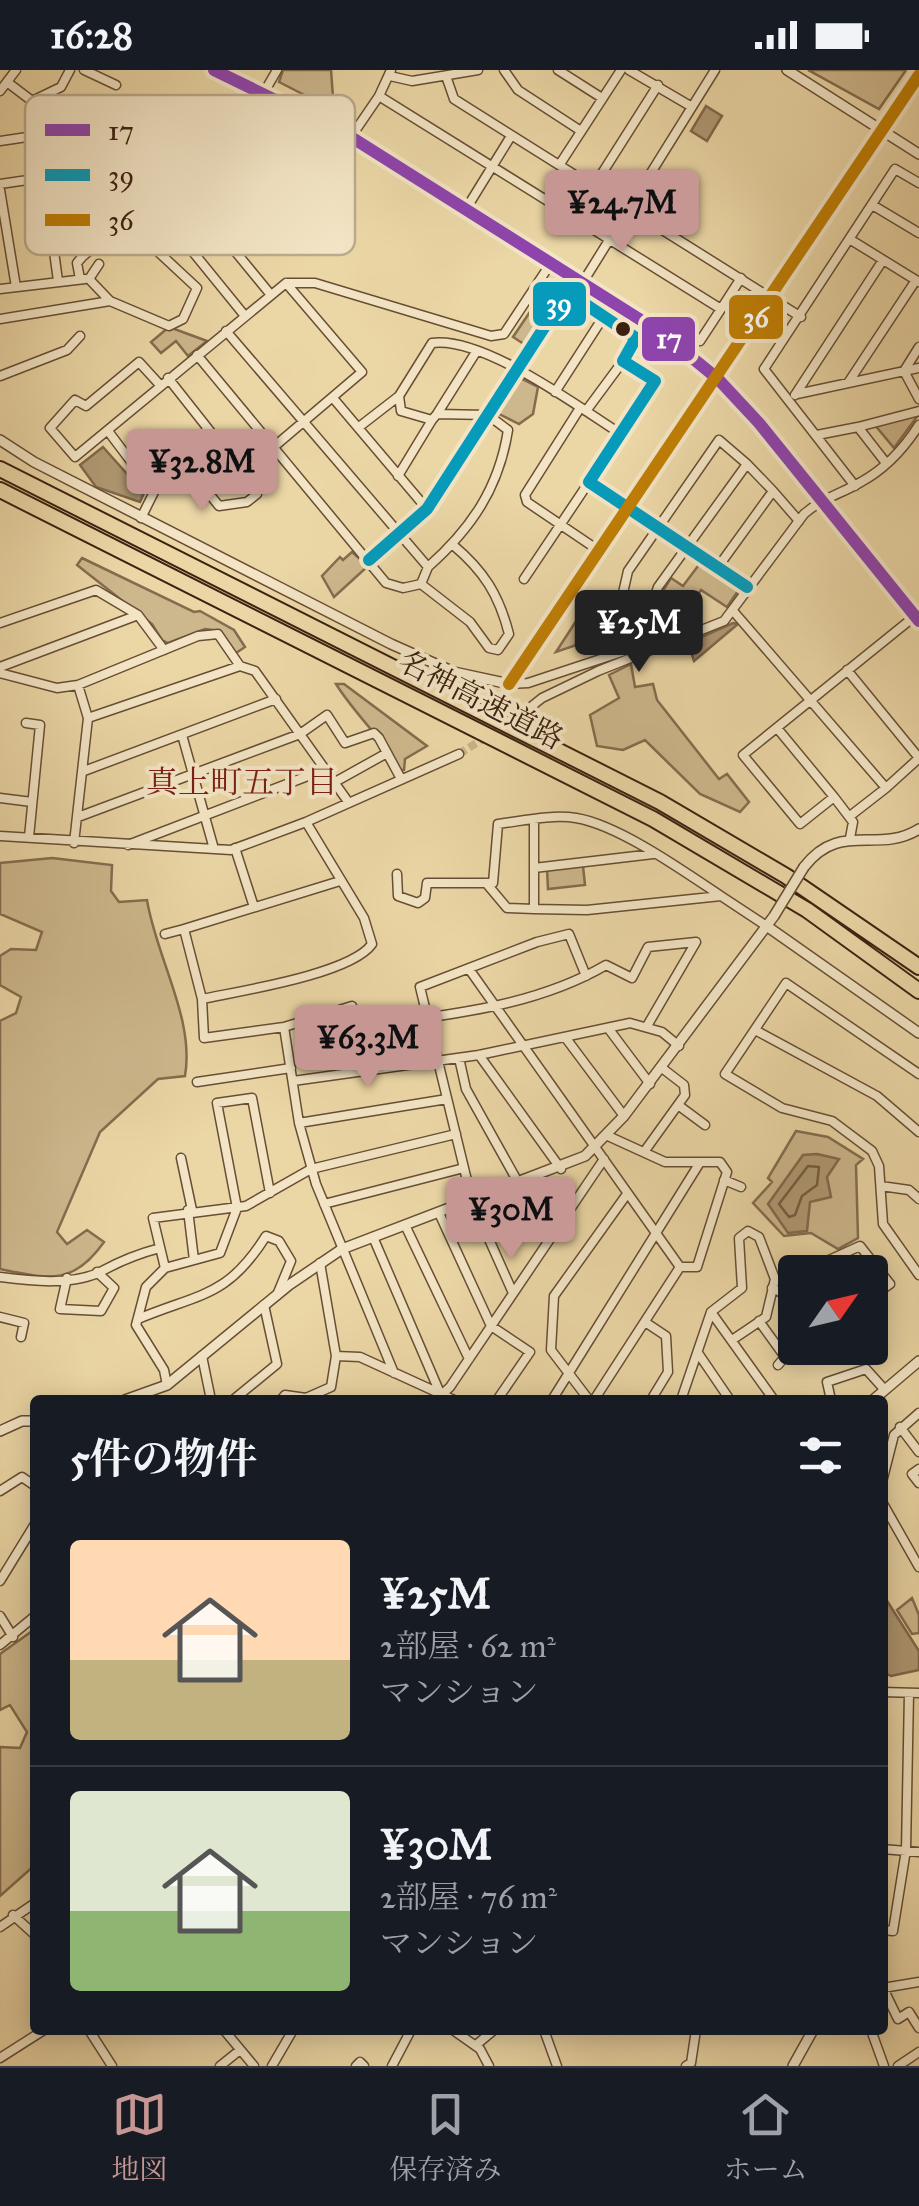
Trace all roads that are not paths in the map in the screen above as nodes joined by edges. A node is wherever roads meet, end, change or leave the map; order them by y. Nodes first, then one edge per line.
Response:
1 (16, 70) edge
2 (70, 70) edge
3 (84, 70) edge
4 (214, 70) edge
5 (277, 70) edge
6 (478, 70) edge
7 (504, 70) edge
8 (558, 70) edge
9 (620, 70) edge
10 (629, 70) edge
11 (787, 70) edge
12 (712, 71) edge
13 (390, 73) edge
14 (919, 75) edge
15 (446, 76) junction
16 (6, 82) junction
17 (111, 85) dead end
18 (658, 86) junction
19 (0, 91) edge
20 (267, 92) junction
21 (44, 95) edge
22 (264, 95) edge
23 (272, 95) edge
24 (25, 96) edge
25 (379, 96) junction
26 (602, 98) junction
27 (692, 107) junction
28 (882, 129) junction
29 (580, 131) junction
30 (355, 132) edge
31 (25, 136) edge
32 (511, 136) junction
33 (0, 140) edge
34 (355, 140) edge
35 (919, 154) edge
36 (560, 164) junction
37 (491, 167) junction
38 (25, 182) edge
39 (919, 184) edge
40 (594, 186) junction
41 (0, 187) edge
42 (874, 206) junction
43 (630, 207) junction
44 (466, 209) junction
45 (919, 234) edge
46 (851, 240) junction
47 (608, 241) junction
48 (54, 255) edge
49 (83, 255) edge
50 (162, 255) edge
51 (195, 255) edge
52 (239, 255) edge
53 (883, 260) junction
54 (551, 263) junction
55 (100, 264) dead end
56 (741, 278) junction
57 (84, 279) junction
58 (58, 281) junction
59 (917, 281) edge
60 (583, 282) junction
61 (286, 283) junction
62 (16, 287) junction
63 (0, 289) edge
64 (271, 294) junction
65 (772, 297) junction
66 (110, 302) junction
67 (721, 308) junction
68 (244, 316) junction
69 (604, 316) junction
70 (802, 317) junction
71 (0, 319) edge
72 (226, 331) junction
73 (80, 336) dead end
74 (700, 340) dead end
75 (919, 346) edge
76 (476, 352) junction
77 (197, 355) junction
78 (623, 361) junction
79 (518, 368) junction
80 (919, 368) edge
81 (904, 371) junction
82 (0, 376) edge
83 (168, 378) junction
84 (718, 379) junction
85 (848, 383) junction
86 (160, 385) junction
87 (555, 392) junction
88 (792, 395) junction
89 (399, 396) junction
90 (333, 398) junction
91 (919, 399) edge
92 (583, 410) junction
93 (919, 411) edge
94 (488, 414) junction
95 (434, 417) junction
96 (304, 421) junction
97 (919, 425) edge
98 (359, 427) junction
99 (858, 427) junction
100 (208, 429) junction
101 (108, 431) junction
102 (621, 434) junction
103 (816, 435) junction
104 (0, 440) edge
105 (274, 448) junction
106 (886, 463) junction
107 (747, 464) junction
108 (0, 469) edge
109 (243, 472) junction
110 (398, 476) junction
111 (589, 482) junction
112 (855, 486) junction
113 (0, 490) edge
114 (773, 492) junction
115 (820, 500) junction
116 (628, 509) junction
117 (428, 510) junction
118 (141, 518) junction
119 (799, 521) junction
120 (562, 523) junction
121 (658, 528) junction
122 (398, 534) junction
123 (454, 545) junction
124 (687, 548) junction
125 (598, 550) junction
126 (368, 560) junction
127 (718, 567) junction
128 (428, 568) junction
129 (524, 579) dead end
130 (421, 584) junction
131 (747, 587) junction
132 (734, 612) junction
133 (138, 614) junction
134 (917, 618) edge
135 (0, 623) edge
136 (661, 647) junction
137 (164, 650) junction
138 (240, 666) junction
139 (0, 670) edge
140 (847, 670) junction
141 (78, 684) junction
142 (509, 684) junction
143 (276, 699) junction
144 (812, 699) junction
145 (522, 714) tunnel mouth
146 (88, 718) junction
147 (26, 723) dead end
148 (777, 728) junction
149 (300, 734) junction
150 (182, 736) junction
151 (388, 752) junction
152 (459, 754) tunnel mouth
153 (919, 758) edge
154 (326, 769) junction
155 (84, 771) junction
156 (193, 775) junction
157 (400, 777) junction
158 (334, 782) junction
159 (886, 788) junction
160 (834, 797) junction
161 (0, 798) edge
162 (32, 802) junction
163 (349, 803) junction
164 (204, 814) junction
165 (850, 816) junction
166 (78, 817) junction
167 (534, 820) junction
168 (306, 822) junction
169 (919, 829) edge
170 (0, 836) edge
171 (29, 837) junction
172 (850, 838) junction
173 (74, 843) junction
174 (124, 846) junction
175 (235, 848) junction
176 (214, 850) junction
177 (658, 854) junction
178 (534, 868) junction
179 (397, 874) dead end
180 (340, 882) junction
181 (486, 882) junction
182 (721, 896) junction
183 (254, 908) junction
184 (534, 909) junction
185 (768, 927) junction
186 (184, 929) junction
187 (165, 934) dead end
188 (919, 965) edge
189 (469, 969) junction
190 (586, 976) junction
191 (919, 995) edge
192 (202, 999) junction
193 (494, 1005) junction
194 (428, 1018) junction
195 (647, 1026) junction
196 (357, 1027) junction
197 (284, 1028) junction
198 (608, 1028) junction
199 (755, 1030) junction
200 (919, 1033) edge
201 (565, 1036) junction
202 (522, 1044) junction
203 (679, 1046) junction
204 (479, 1054) junction
205 (460, 1058) junction
206 (438, 1061) junction
207 (291, 1068) junction
208 (662, 1068) junction
209 (369, 1071) junction
210 (919, 1074) edge
211 (293, 1081) junction
212 (197, 1082) dead end
213 (650, 1084) junction
214 (447, 1100) junction
215 (678, 1104) junction
216 (624, 1116) junction
217 (300, 1124) junction
218 (705, 1125) dead end
219 (919, 1132) edge
220 (456, 1134) junction
221 (608, 1136) junction
222 (596, 1148) junction
223 (644, 1152) junction
224 (182, 1158) dead end
225 (604, 1159) junction
226 (699, 1164) junction
227 (464, 1168) junction
228 (311, 1169) junction
229 (561, 1169) junction
230 (724, 1180) junction
231 (519, 1184) junction
232 (881, 1186) junction
233 (741, 1187) dead end
234 (270, 1193) junction
235 (628, 1194) junction
236 (919, 1200) edge
237 (472, 1202) junction
238 (324, 1204) junction
239 (237, 1208) junction
240 (190, 1210) junction
241 (439, 1214) junction
242 (406, 1226) junction
243 (656, 1234) junction
244 (373, 1237) junction
245 (160, 1248) junction
246 (342, 1249) junction
247 (840, 1255) edge
248 (867, 1255) edge
249 (194, 1260) junction
250 (320, 1261) junction
251 (680, 1266) junction
252 (165, 1268) junction
253 (97, 1272) junction
254 (919, 1275) edge
255 (0, 1277) edge
256 (67, 1278) junction
257 (772, 1288) junction
258 (778, 1291) edge
259 (513, 1293) junction
260 (277, 1295) junction
261 (264, 1305) junction
262 (712, 1312) junction
263 (0, 1317) edge
264 (138, 1319) junction
265 (759, 1321) junction
266 (644, 1322) junction
267 (491, 1326) junction
268 (21, 1337) dead end
269 (732, 1340) junction
270 (778, 1348) edge
271 (698, 1354) junction
272 (202, 1356) junction
273 (336, 1356) junction
274 (469, 1359) junction
275 (919, 1361) edge
276 (394, 1372) junction
277 (567, 1376) junction
278 (884, 1390) junction
279 (162, 1392) edge
280 (210, 1395) edge
281 (239, 1395) edge
282 (315, 1395) edge
283 (436, 1395) edge
284 (438, 1395) edge
285 (439, 1395) edge
286 (500, 1395) edge
287 (555, 1395) edge
288 (587, 1395) edge
289 (595, 1395) edge
290 (654, 1395) edge
291 (685, 1395) edge
292 (727, 1395) edge
293 (770, 1395) edge
294 (830, 1395) edge
295 (878, 1395) edge
296 (919, 1412) edge
297 (30, 1422) edge
298 (2, 1427) edge
299 (900, 1428) junction
300 (888, 1451) edge
301 (919, 1452) edge
302 (919, 1469) edge
303 (30, 1483) edge
304 (919, 1483) edge
305 (0, 1490) edge
306 (888, 1513) edge
307 (30, 1532) edge
308 (919, 1567) edge
309 (0, 1581) edge
310 (0, 1616) edge
311 (30, 1621) edge
312 (13, 1637) junction
313 (0, 1645) edge
314 (888, 1692) edge
315 (908, 1693) junction
316 (919, 1693) edge
317 (908, 1738) junction
318 (919, 1738) edge
319 (888, 1849) edge
320 (906, 1850) junction
321 (919, 1852) edge
322 (30, 1906) edge
323 (13, 1915) junction
324 (0, 1926) edge
325 (30, 1931) edge
326 (888, 1931) edge
327 (919, 1982) edge
328 (888, 1987) edge
329 (888, 1998) edge
330 (919, 2028) edge
331 (36, 2035) edge
332 (91, 2035) edge
333 (228, 2035) edge
334 (290, 2035) edge
335 (409, 2035) edge
336 (461, 2035) edge
337 (488, 2035) edge
338 (546, 2035) edge
339 (695, 2035) edge
340 (810, 2035) edge
341 (873, 2035) edge
342 (476, 2045) junction
343 (240, 2050) junction
344 (919, 2052) edge
345 (0, 2058) edge
346 (112, 2066) edge
347 (220, 2066) edge
348 (254, 2066) edge
349 (272, 2066) edge
350 (356, 2066) edge
351 (364, 2066) edge
352 (392, 2066) edge
353 (490, 2066) edge
354 (557, 2066) edge
355 (686, 2066) edge
356 (793, 2066) edge
357 (884, 2066) edge
358 (898, 2066) edge

1 - 16 street
2 - 21 street
3 - 17 street
4 - 20 street
5 - 20 street
6 - 15 street
7 - 29 street
8 - 26 street
9 - 26 street
10 - 18 street
11 - 28 street
12 - 27 street
13 - 15 street
13 - 25 street
14 - 28 street
15 - 32 street
16 - 19 street
16 - 24 street
18 - 27 street
18 - 40 street
20 - 22 street
20 - 23 street
25 - 30 street
25 - 37 street
26 - 29 street
27 - 43 street
28 - 35 street
28 - 65 street
29 - 36 street
31 - 33 street
32 - 36 street
32 - 37 street
34 - 44 street
36 - 40 street
37 - 44 street
37 - 47 street
38 - 41 street
39 - 42 street
40 - 43 street
41 - 62 street
42 - 45 street
42 - 46 street
43 - 47 street
43 - 56 street
44 - 54 street
46 - 53 street
46 - 70 street
47 - 60 street
47 - 67 street
48 - 58 street
49 - 57 street
50 - 66 street
51 - 68 street
52 - 64 street
53 - 59 street
53 - 88 street
54 - 60 street
54 - 61 street
55 - 57 street
56 - 65 street
56 - 67 street
57 - 58 street
57 - 66 street
58 - 62 street
59 - 85 street
60 - 84 street
61 - 64 street
61 - 90 street
62 - 63 street
64 - 68 street
65 - 70 street
65 - 84 street
66 - 71 street
67 - 74 street
68 - 72 street
69 - 78 street
69 - 79 street
69 - 87 street
70 - 88 street
72 - 77 street
72 - 96 street
73 - 82 street
75 - 81 street
76 - 79 street
76 - 89 street
76 - 95 street
77 - 83 street
77 - 105 street
78 - 92 street
78 - 102 street
79 - 87 street
79 - 94 street
80 - 81 street
81 - 85 street
81 - 91 street
83 - 86 street
83 - 100 street
84 - 115 street
84 - 116 street
85 - 88 street
86 - 101 street
86 - 101 street
87 - 92 street
88 - 103 street
89 - 95 street
89 - 98 street
90 - 96 street
90 - 98 street
92 - 102 street
92 - 120 street
93 - 99 street
94 - 95 street
94 - 117 street
94 - 123 street
95 - 110 street
96 - 105 street
96 - 122 street
97 - 106 street
98 - 110 street
99 - 103 street
99 - 106 street
100 - 109 street
100 - 109 street
101 - 118 street
102 - 111 street
103 - 112 street
104 - 118 street
105 - 109 street
105 - 126 street
106 - 112 street
107 - 114 street
107 - 121 street
107 - 124 street
108 - 188 highway, 名神高速道路
110 - 117 street
111 - 116 street
111 - 120 street
112 - 115 street
113 - 191 highway, 名神高速道路
114 - 119 street
114 - 127 street
115 - 119 street
115 - 134 street
116 - 121 street
116 - 125 street
117 - 122 street
118 - 142 street
119 - 131 street
120 - 125 street
120 - 129 street
121 - 124 street
121 - 124 street
122 - 126 street
122 - 128 street
123 - 128 street
123 - 130 street
124 - 127 street
125 - 142 street
126 - 130 street
127 - 131 street
128 - 130 street
131 - 132 street
132 - 136 street
132 - 144 street
133 - 135 street
133 - 137 street
133 - 139 street
134 - 140 street
136 - 142 street
136 - 145 street
137 - 138 street
137 - 141 street
138 - 143 street
138 - 146 street
139 - 141 street
140 - 144 street
140 - 153 street
141 - 146 street
143 - 149 street
143 - 150 street
144 - 148 street
144 - 159 street
146 - 155 street
147 - 162 street
148 - 160 street
148 - 160 street
149 - 151 street
149 - 154 street
149 - 156 street
150 - 155 street
150 - 156 street
151 - 157 street
151 - 158 street
152 - 157 street
153 - 159 street
154 - 158 street
154 - 164 street
155 - 166 street
156 - 164 street
156 - 166 street
157 - 163 street
158 - 163 street
159 - 165 street
160 - 165 street
161 - 162 street
162 - 171 street
163 - 168 street
164 - 174 street
164 - 176 street
165 - 172 street
166 - 173 street
167 - 177 street
167 - 178 street
167 - 181 street
168 - 175 street
168 - 180 street
169 - 172 street
170 - 171 street
171 - 173 street
172 - 185 street, bridge
173 - 174 street
174 - 176 street
175 - 176 street
175 - 183 street
177 - 178 street
177 - 182 street
178 - 184 street
179 - 181 street
180 - 183 street
180 - 192 street
181 - 184 street
182 - 184 street
182 - 185 street
183 - 186 street
185 - 200 street
185 - 203 street
186 - 187 street
186 - 192 street
189 - 190 street
189 - 193 street
189 - 194 street
190 - 193 street
190 - 195 street
192 - 197 street
193 - 194 street
193 - 202 street
194 - 196 street
194 - 206 street
195 - 198 street
195 - 203 street
196 - 197 street
196 - 209 street
197 - 207 street
198 - 201 street
198 - 213 street
199 - 210 street
199 - 219 street
199 - 232 street
201 - 202 street
201 - 216 street
202 - 204 street
202 - 222 street
203 - 208 street
204 - 205 street
204 - 229 street
205 - 206 street
205 - 231 street
206 - 209 street
206 - 214 street
207 - 211 street
207 - 212 street
208 - 213 street
208 - 215 street
209 - 211 street
211 - 217 street
213 - 216 street
214 - 217 street
214 - 220 street
215 - 218 street
215 - 223 street
216 - 221 street
217 - 228 street
220 - 227 street
220 - 228 street
221 - 222 street
221 - 223 street
222 - 225 street
222 - 229 street
223 - 226 street
224 - 240 street
225 - 235 street
225 - 259 street
226 - 230 street
226 - 243 street
227 - 237 street
227 - 238 street
228 - 234 street
228 - 238 street
229 - 231 street
230 - 233 street
230 - 251 street
231 - 237 street
232 - 236 street
232 - 254 street
234 - 239 street
234 - 239 street
235 - 243 street
235 - 277 street
237 - 241 street
237 - 259 street
238 - 246 street
239 - 240 street
239 - 249 street
240 - 245 street
240 - 249 street
241 - 242 street
241 - 267 street
242 - 244 street
242 - 274 street
243 - 251 street
243 - 277 street
244 - 246 street
244 - 284 street
245 - 252 street
245 - 253 street
246 - 250 street
246 - 276 street
247 - 248 street
249 - 252 street
250 - 260 street
250 - 273 street
251 - 266 street
252 - 264 street
253 - 256 street
253 - 256 street
255 - 256 street
257 - 258 street
257 - 262 street
257 - 265 street
259 - 267 street
260 - 261 street
260 - 264 street
261 - 272 street
261 - 281 street
262 - 269 street
262 - 271 street
263 - 268 street
264 - 279 street
265 - 269 street
265 - 270 street
266 - 289 street
266 - 290 street
267 - 274 street
267 - 286 street
269 - 293 street
271 - 291 street
271 - 292 street
272 - 279 street
272 - 280 street
273 - 276 street
273 - 282 street
274 - 285 street
275 - 278 street
276 - 283 street
277 - 287 street
277 - 288 street
278 - 294 street
278 - 295 street
296 - 299 street
297 - 298 street
299 - 300 street
299 - 301 street
302 - 304 street
303 - 305 street
306 - 308 street
307 - 309 street
310 - 312 street
311 - 312 street
312 - 313 street
314 - 315 street
315 - 316 street
315 - 317 street
317 - 318 street
317 - 320 street
319 - 320 street
320 - 321 street
320 - 326 street
322 - 323 street
323 - 324 street
323 - 325 street
327 - 328 street
329 - 330 street
331 - 345 street
332 - 346 street
333 - 343 street
334 - 349 street
335 - 352 street
336 - 342 street
337 - 342 street
338 - 354 street
339 - 355 street
340 - 356 street
341 - 357 street
342 - 353 street
343 - 347 street
343 - 348 street
344 - 358 street
350 - 351 street

